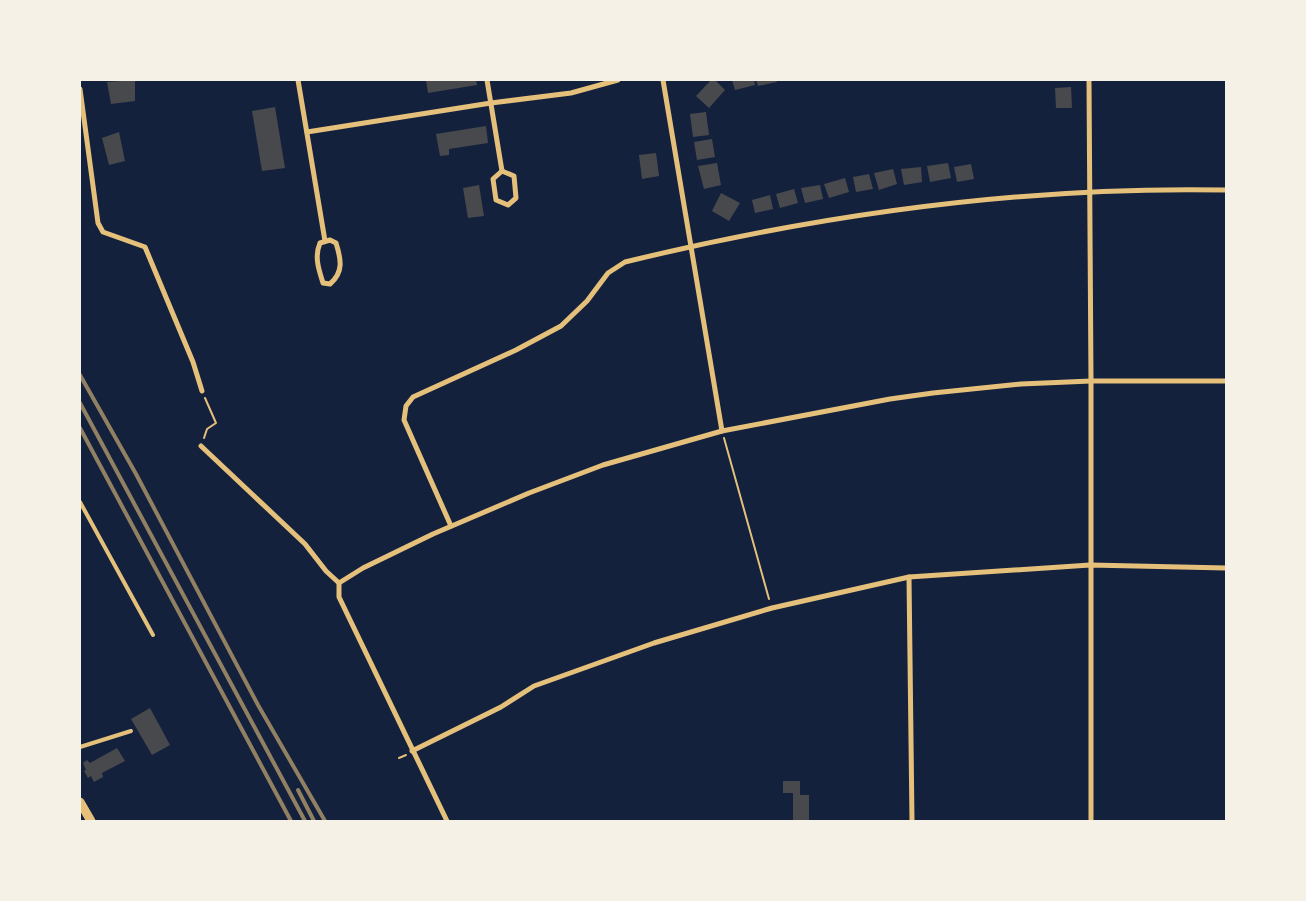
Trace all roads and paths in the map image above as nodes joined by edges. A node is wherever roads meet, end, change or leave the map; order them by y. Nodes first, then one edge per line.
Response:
1 (298, 80) edge
2 (487, 80) edge
3 (618, 80) edge
4 (663, 80) edge
5 (1089, 80) edge
6 (80, 89) edge
7 (491, 103) junction
8 (307, 132) junction
9 (502, 171) junction
10 (1226, 190) edge
11 (1090, 193) junction
12 (325, 241) junction
13 (690, 246) junction
14 (1091, 381) junction
15 (1226, 381) edge
16 (202, 391) joint
17 (207, 431) dead end
18 (722, 431) junction
19 (201, 446) dead end
20 (80, 502) edge
21 (451, 526) junction
22 (1090, 565) junction
23 (1226, 568) edge
24 (909, 577) junction
25 (339, 583) junction
26 (772, 608) junction
27 (153, 635) dead end
28 (131, 731) dead end
29 (80, 747) edge
30 (412, 751) junction
31 (80, 802) edge
32 (91, 821) edge
33 (447, 821) edge
34 (912, 821) edge
35 (1090, 821) edge

1 - 8 street
2 - 7 street
3 - 7 street
4 - 13 street
5 - 11 street
6 - 16 street
7 - 8 street
7 - 9 street
8 - 12 street
9 - 9 street
10 - 11 street
11 - 13 street
11 - 14 street
12 - 12 street
13 - 18 street
13 - 21 street
14 - 15 street
14 - 18 street
14 - 22 street
16 - 17 path
18 - 21 street
18 - 26 path
19 - 25 street
20 - 27 lane
21 - 25 street
22 - 23 street
22 - 24 street
22 - 35 street
24 - 26 street
24 - 34 street
25 - 30 street
26 - 30 street
28 - 29 lane
30 - 33 street
31 - 32 street

